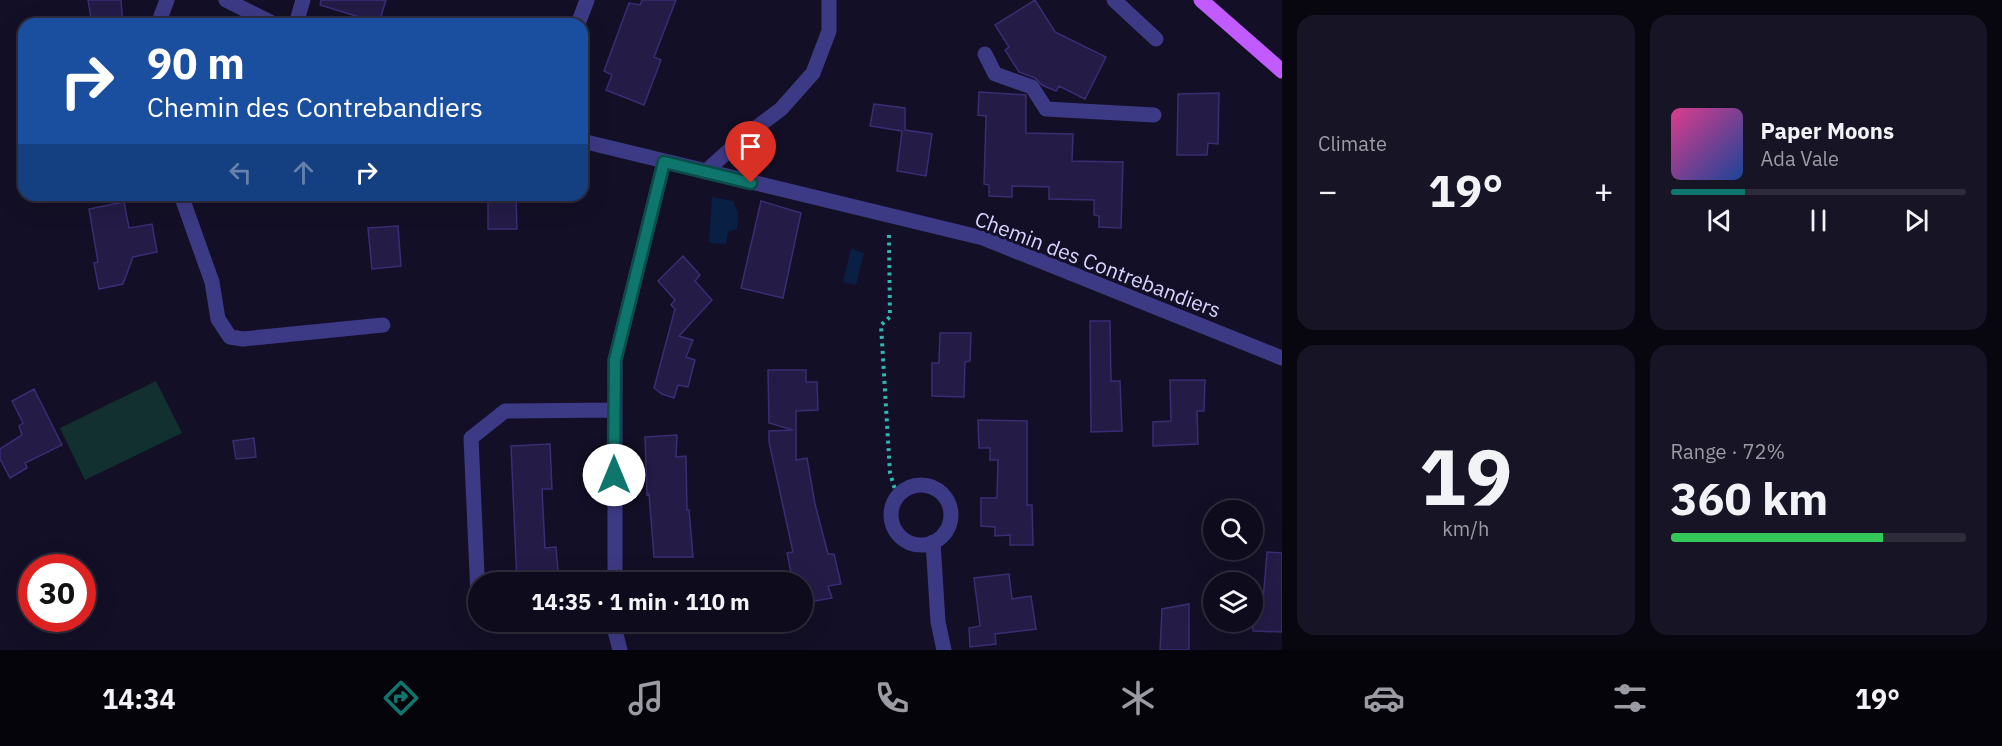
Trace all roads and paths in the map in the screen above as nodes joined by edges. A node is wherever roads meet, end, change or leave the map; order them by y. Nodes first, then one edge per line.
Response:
1 (167, 0) edge
2 (226, 0) edge
3 (303, 0) edge
4 (587, 0) edge
5 (829, 0) edge
6 (1114, 0) edge
7 (1201, 0) edge
8 (161, 18) edge
9 (262, 18) edge
10 (298, 18) edge
11 (580, 18) edge
12 (1156, 39) dead end
13 (985, 54) dead end
14 (1282, 71) edge
15 (1154, 115) dead end
16 (588, 143) edge
17 (664, 162) junction
18 (705, 172) junction
19 (183, 201) edge
20 (888, 216) junction
21 (383, 326) dead end
22 (1282, 358) edge
23 (614, 410) junction
24 (897, 496) junction
25 (933, 542) junction
26 (477, 572) edge
27 (615, 572) edge
28 (615, 632) edge
29 (620, 650) edge
30 (944, 650) edge

1 - 8 street
2 - 9 street
3 - 10 street
4 - 11 street
5 - 18 street
6 - 12 street
7 - 14 main road
13 - 15 street
16 - 17 street, Chemin des Contrebandiers
17 - 18 street, Chemin des Contrebandiers
17 - 23 street
18 - 20 street, Chemin des Contrebandiers
19 - 21 street
20 - 22 street, Chemin des Contrebandiers
20 - 24 path
23 - 26 street
23 - 27 street
24 - 25 street
24 - 25 street
25 - 30 street
28 - 29 street

